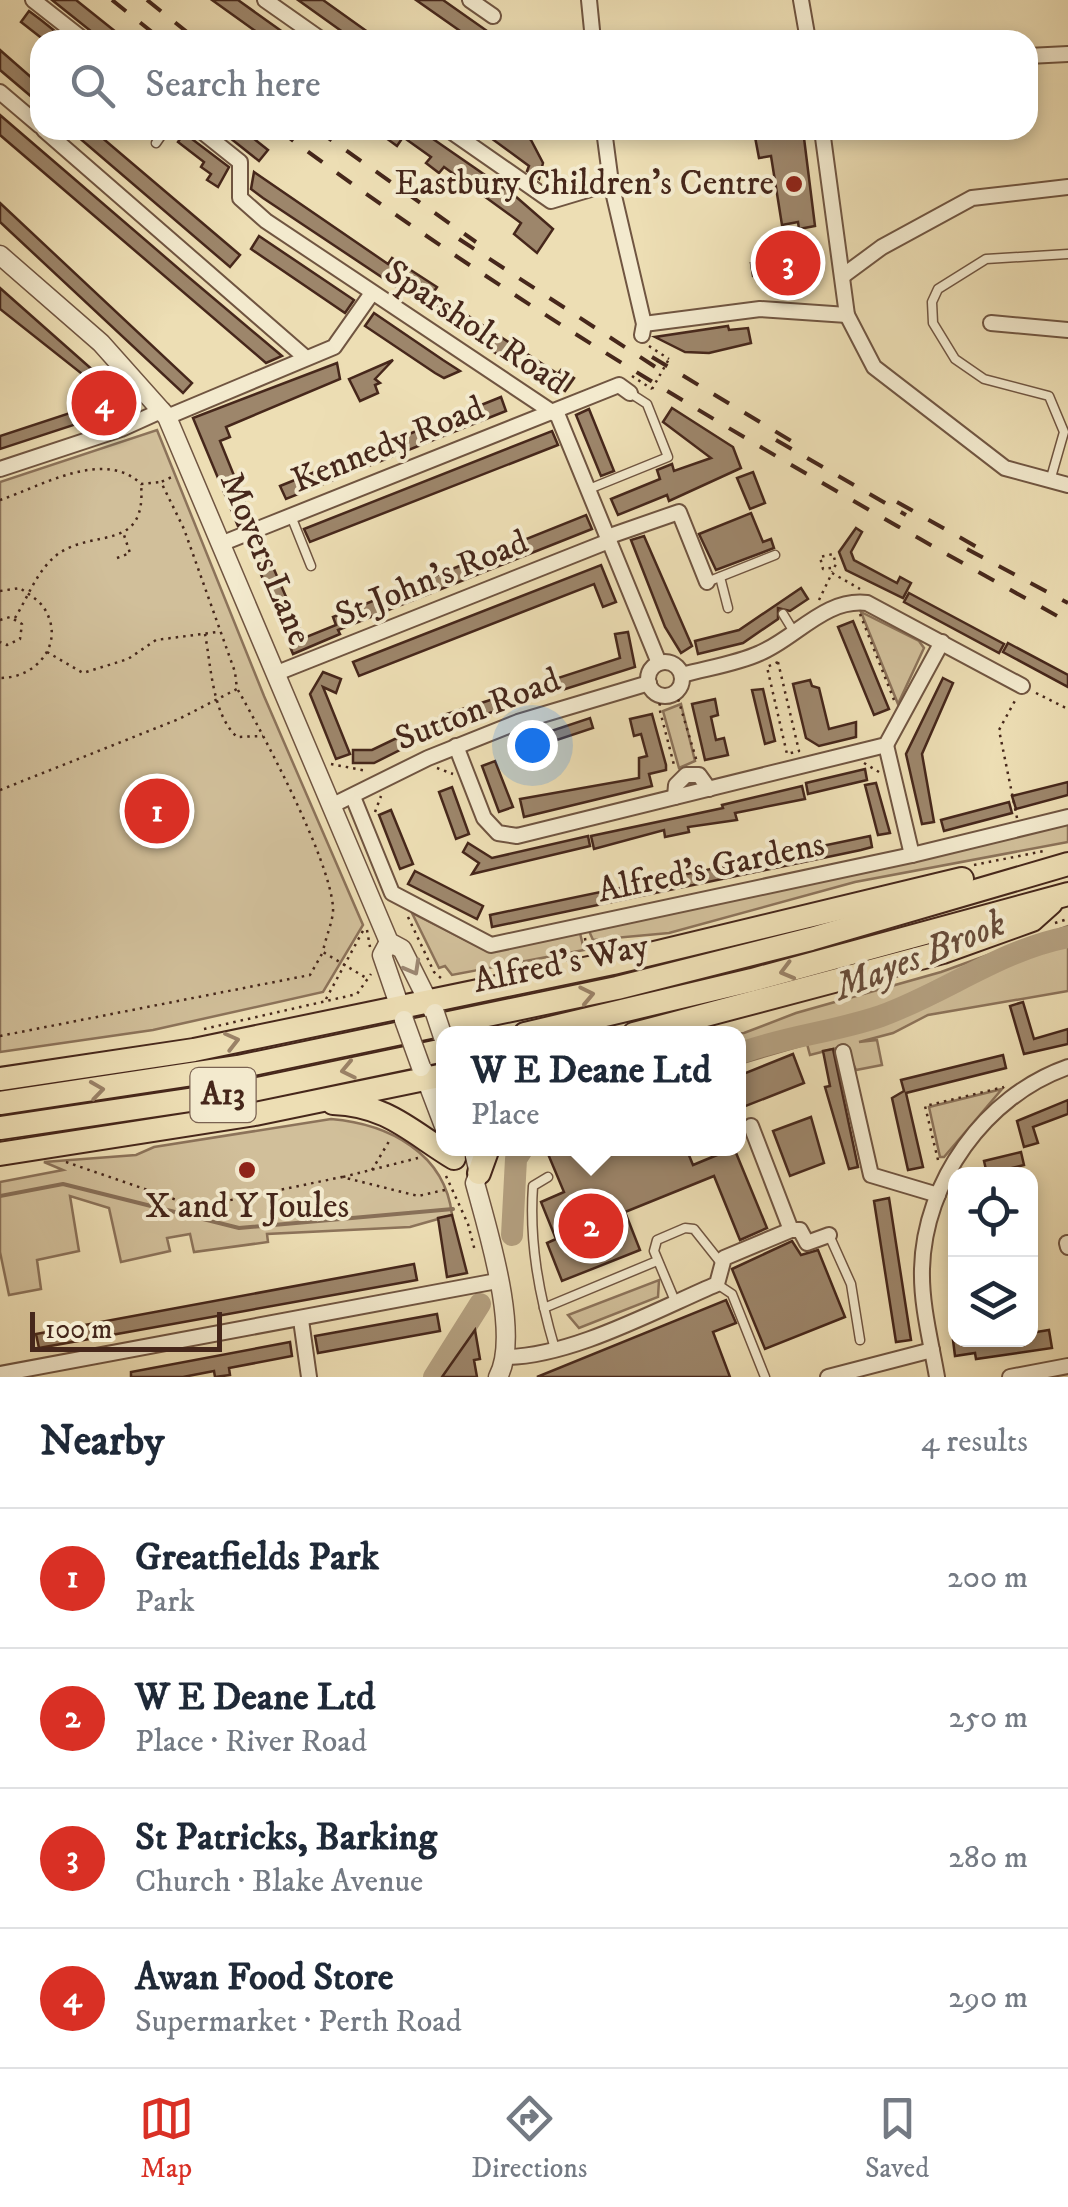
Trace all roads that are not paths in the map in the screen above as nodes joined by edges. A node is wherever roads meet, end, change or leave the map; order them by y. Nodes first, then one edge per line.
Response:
1 (32, 0) edge
2 (265, 0) edge
3 (470, 0) edge
4 (588, 0) edge
5 (801, 0) edge
6 (493, 16) dead end
7 (71, 30) edge
8 (308, 30) edge
9 (592, 30) edge
10 (806, 30) edge
11 (1068, 54) edge
12 (1038, 56) edge
13 (0, 92) edge
14 (30, 118) edge
15 (56, 140) edge
16 (212, 140) edge
17 (463, 140) edge
18 (605, 140) edge
19 (824, 140) edge
20 (611, 183) junction
21 (1068, 187) edge
22 (1068, 254) edge
23 (0, 255) edge
24 (844, 275) junction
25 (372, 294) junction
26 (847, 315) junction
27 (991, 323) dead end
28 (1068, 330) edge
29 (306, 358) junction
30 (630, 393) joint
31 (550, 411) junction
32 (165, 413) junction
33 (0, 469) edge
34 (1050, 481) junction
35 (1068, 485) edge
36 (589, 490) junction
37 (291, 516) junction
38 (608, 539) junction
39 (223, 543) junction
40 (775, 554) dead end
41 (312, 566) dead end
42 (713, 579) junction
43 (728, 608) dead end
44 (783, 614) dead end
45 (794, 632) junction
46 (942, 642) junction
47 (660, 663) junction
48 (277, 673) junction
49 (682, 675) junction
50 (649, 683) junction
51 (1022, 686) road end
52 (886, 745) junction
53 (456, 746) junction
54 (709, 789) junction
55 (353, 796) junction
56 (674, 797) junction
57 (333, 806) junction
58 (1068, 817) edge
59 (912, 855) junction
60 (1068, 864) edge
61 (1040, 870) junction
62 (1063, 896) edge
63 (389, 942) junction
64 (432, 1007) junction
65 (401, 1012) junction
66 (436, 1026) edge
67 (437, 1026) edge
68 (439, 1026) edge
69 (558, 1026) edge
70 (664, 1026) edge
71 (436, 1052) edge
72 (843, 1052) dead end
73 (1068, 1067) edge
74 (431, 1074) edge
75 (0, 1079) edge
76 (0, 1102) edge
77 (311, 1102) junction
78 (751, 1126) dead end
79 (0, 1128) edge
80 (436, 1139) edge
81 (0, 1154) edge
82 (460, 1156) edge
83 (485, 1156) edge
84 (548, 1177) dead end
85 (477, 1178) junction
86 (938, 1195) junction
87 (790, 1230) junction
88 (829, 1235) joint
89 (657, 1262) junction
90 (722, 1265) junction
91 (497, 1281) junction
92 (716, 1284) junction
93 (675, 1302) junction
94 (544, 1308) junction
95 (301, 1320) junction
96 (860, 1340) dead end
97 (555, 1349) junction
98 (932, 1350) junction
99 (1068, 1366) edge
100 (503, 1370) edge
101 (0, 1374) edge
102 (309, 1377) edge
103 (765, 1377) edge
104 (828, 1377) edge
105 (937, 1377) edge
106 (1010, 1377) edge

1 - 7 street
2 - 8 street
3 - 6 street
4 - 9 street
5 - 10 street
11 - 12 street
13 - 14 street
15 - 29 street
16 - 25 street, Sparsholt Road
17 - 20 street
18 - 20 street
19 - 24 street
20 - 26 street
21 - 24 street
22 - 34 lane
23 - 32 street, Movers Lane
24 - 26 street
25 - 29 street
25 - 31 street, Sparsholt Road
26 - 34 street
27 - 28 street
29 - 32 street
30 - 31 street, Kennedy Road
30 - 36 lane
31 - 36 street, Sparsholt Road
31 - 37 street, Kennedy Road
32 - 33 street
32 - 39 street, Movers Lane
34 - 35 street
36 - 38 street, Sparsholt Road
37 - 39 street, Kennedy Road
37 - 41 lane
38 - 42 street, St John's Road
38 - 47 street, Sparsholt Road
38 - 48 street, St John's Road
39 - 48 street, Movers Lane
40 - 42 lane
42 - 43 lane
44 - 45 lane
45 - 46 street
45 - 49 street
46 - 51 street
46 - 52 street
47 - 49 street
47 - 50 street
48 - 57 street, Movers Lane
49 - 50 street
50 - 53 street, Sutton Road
52 - 54 street
52 - 59 street
53 - 55 street, Sutton Road
53 - 56 street
54 - 56 street
54 - 56 street
55 - 57 street, Sutton Road
55 - 59 street, Alfred's Gardens
57 - 63 street, Movers Lane
58 - 59 street, Alfred's Gardens
60 - 61 highway, Alfred's Way / A13
61 - 64 highway, A13
67 -> 61 highway, Alfred's Way / A13
62 -> 69 highway, Alfred's Way
62 - 70 highway
63 -> 64 street, Movers Lane
63 - 65 street, Movers Lane
64 - 65 highway, A13
64 - 68 street, Movers Lane, bridge
65 - 74 street, Movers Lane, bridge
75 -> 65 highway, A13
76 -> 66 highway, Alfred's Way / A13
71 -> 79 highway, A13
72 - 86 street
73 - 86 street
74 - 77 highway, A13
77 - 80 highway, A13
77 - 81 highway, A13
78 - 87 street
82 - 85 street
83 - 85 highway
84 - 94 lane
85 - 91 street
86 - 98 street
87 - 88 street
87 - 90 street
88 - 96 lane
89 - 90 lane
89 - 93 lane
89 - 94 lane
90 - 92 street
91 - 95 street
91 - 100 street
92 - 93 street
92 - 103 lane
93 - 97 street
94 - 97 lane
95 - 101 street
95 - 102 street
97 - 100 street
98 - 104 street
98 - 105 street
99 - 106 street

